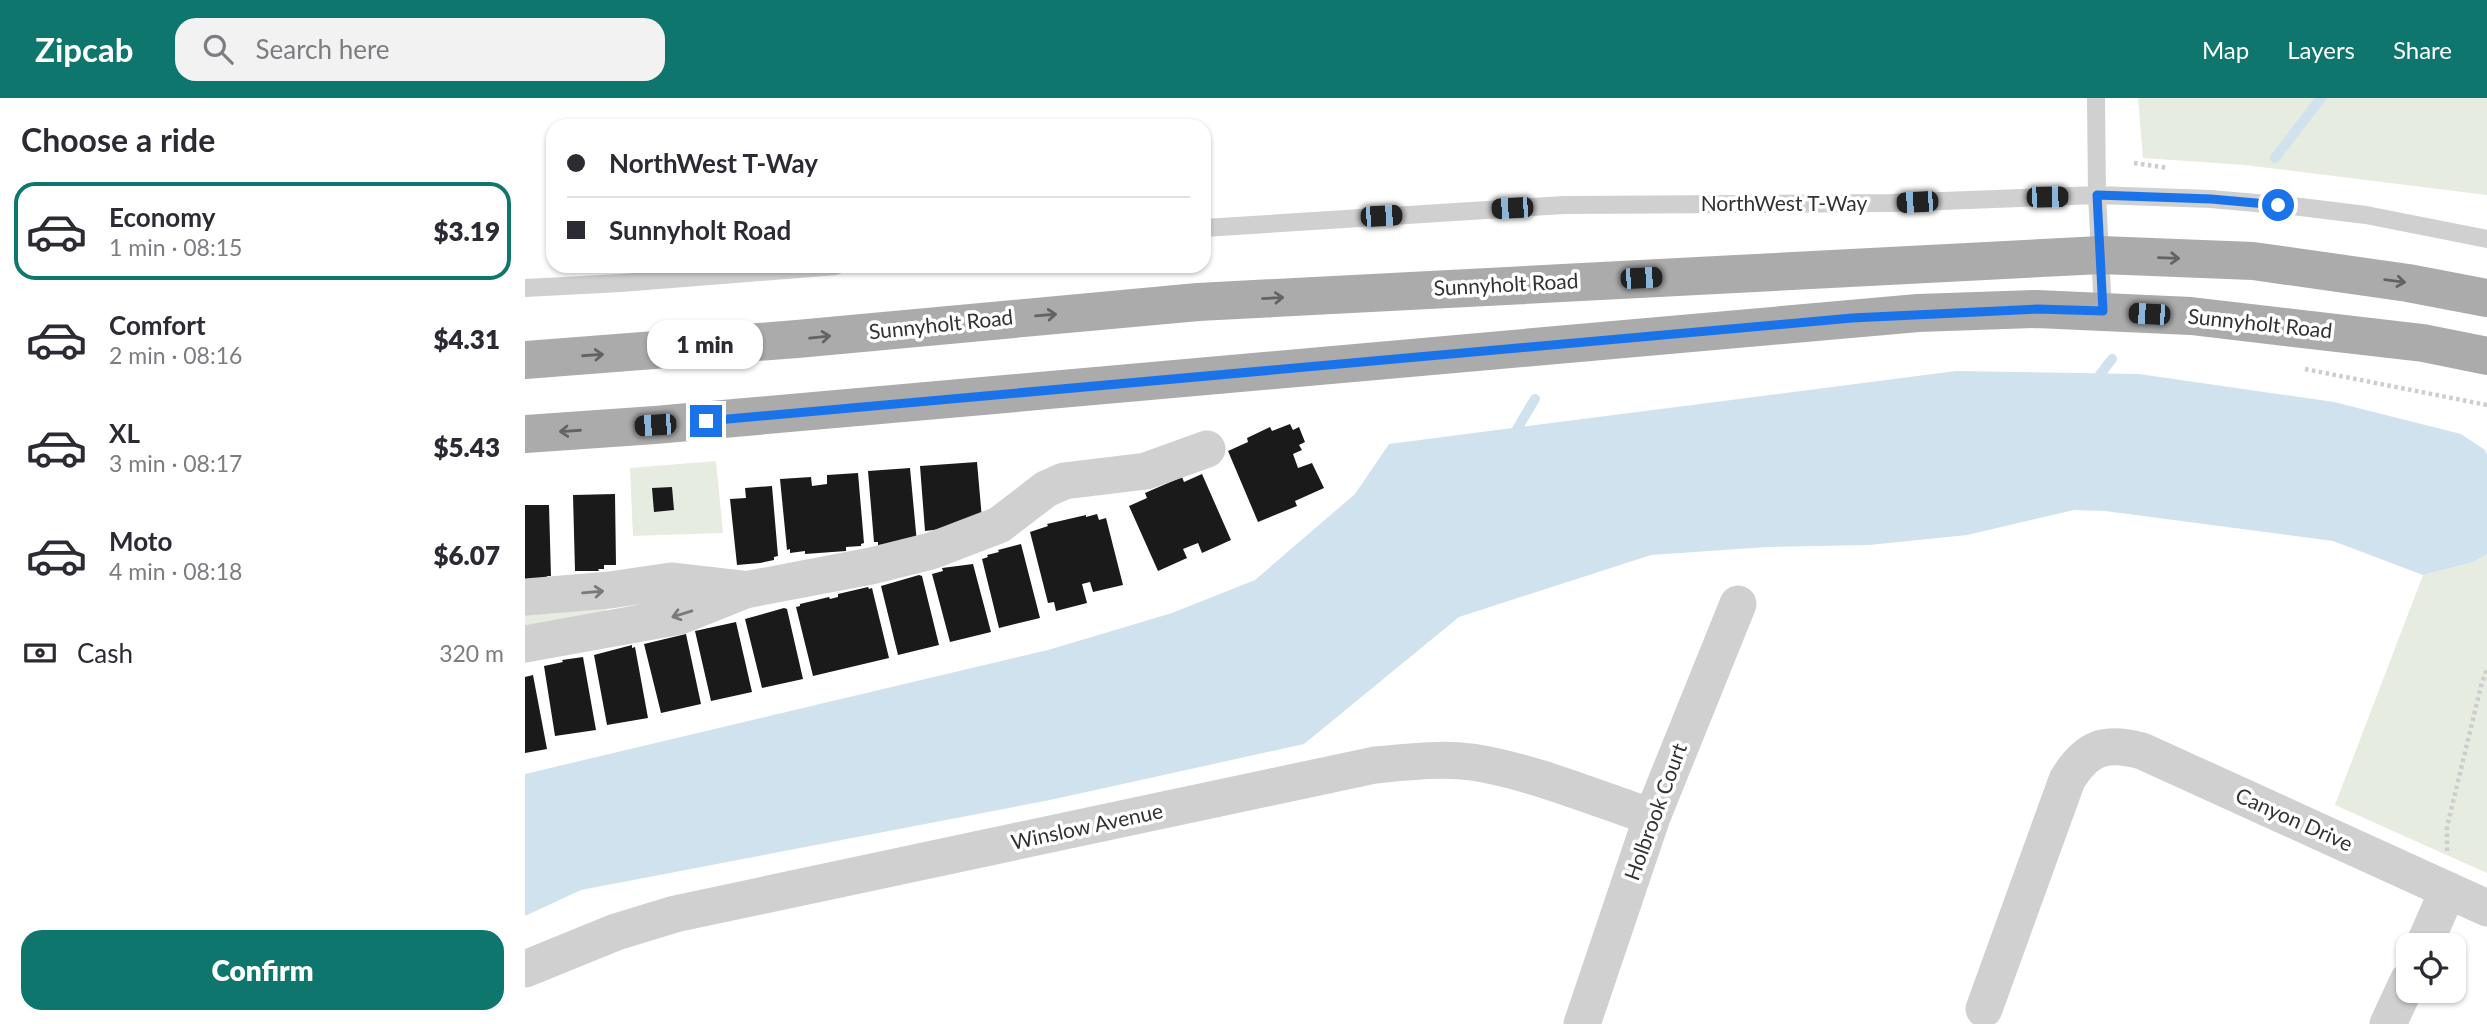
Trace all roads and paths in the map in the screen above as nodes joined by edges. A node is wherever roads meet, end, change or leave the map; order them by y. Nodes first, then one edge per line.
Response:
1 (2096, 98) edge
2 (2097, 195) junction
3 (1211, 229) edge
4 (2487, 239) edge
5 (2101, 255) junction
6 (747, 273) edge
7 (525, 288) edge
8 (2487, 298) edge
9 (2103, 311) junction
10 (2487, 356) edge
11 (525, 360) edge
12 (2304, 369) dead end
13 (2487, 405) edge
14 (525, 434) edge
15 (1207, 449) dead end
16 (745, 590) junction
17 (525, 597) edge
18 (1738, 604) dead end
19 (525, 645) edge
20 (2487, 669) edge
21 (1652, 817) junction
22 (2448, 890) junction
23 (2487, 908) edge
24 (2429, 933) edge
25 (525, 969) edge
26 (2398, 1003) edge
27 (1984, 1009) dead end
28 (1582, 1024) edge
29 (2389, 1024) edge

1 - 2 lane
2 - 3 lane, NorthWest T-Way
2 - 4 lane, NorthWest T-Way
2 - 5 lane
5 -> 8 main road, Sunnyholt Road
5 - 9 lane
11 -> 5 main road, Sunnyholt Road
6 - 7 lane
9 - 10 main road, Sunnyholt Road
9 -> 14 main road, Sunnyholt Road
12 - 13 path
15 - 16 street
17 -> 16 street
16 -> 19 street
18 - 21 street, Holbrook Court
20 - 22 path
21 - 25 street, Winslow Avenue
21 - 28 street, Holbrook Court
22 - 23 street, Canyon Drive
22 - 24 street
22 - 27 street, Canyon Drive
26 - 29 street

